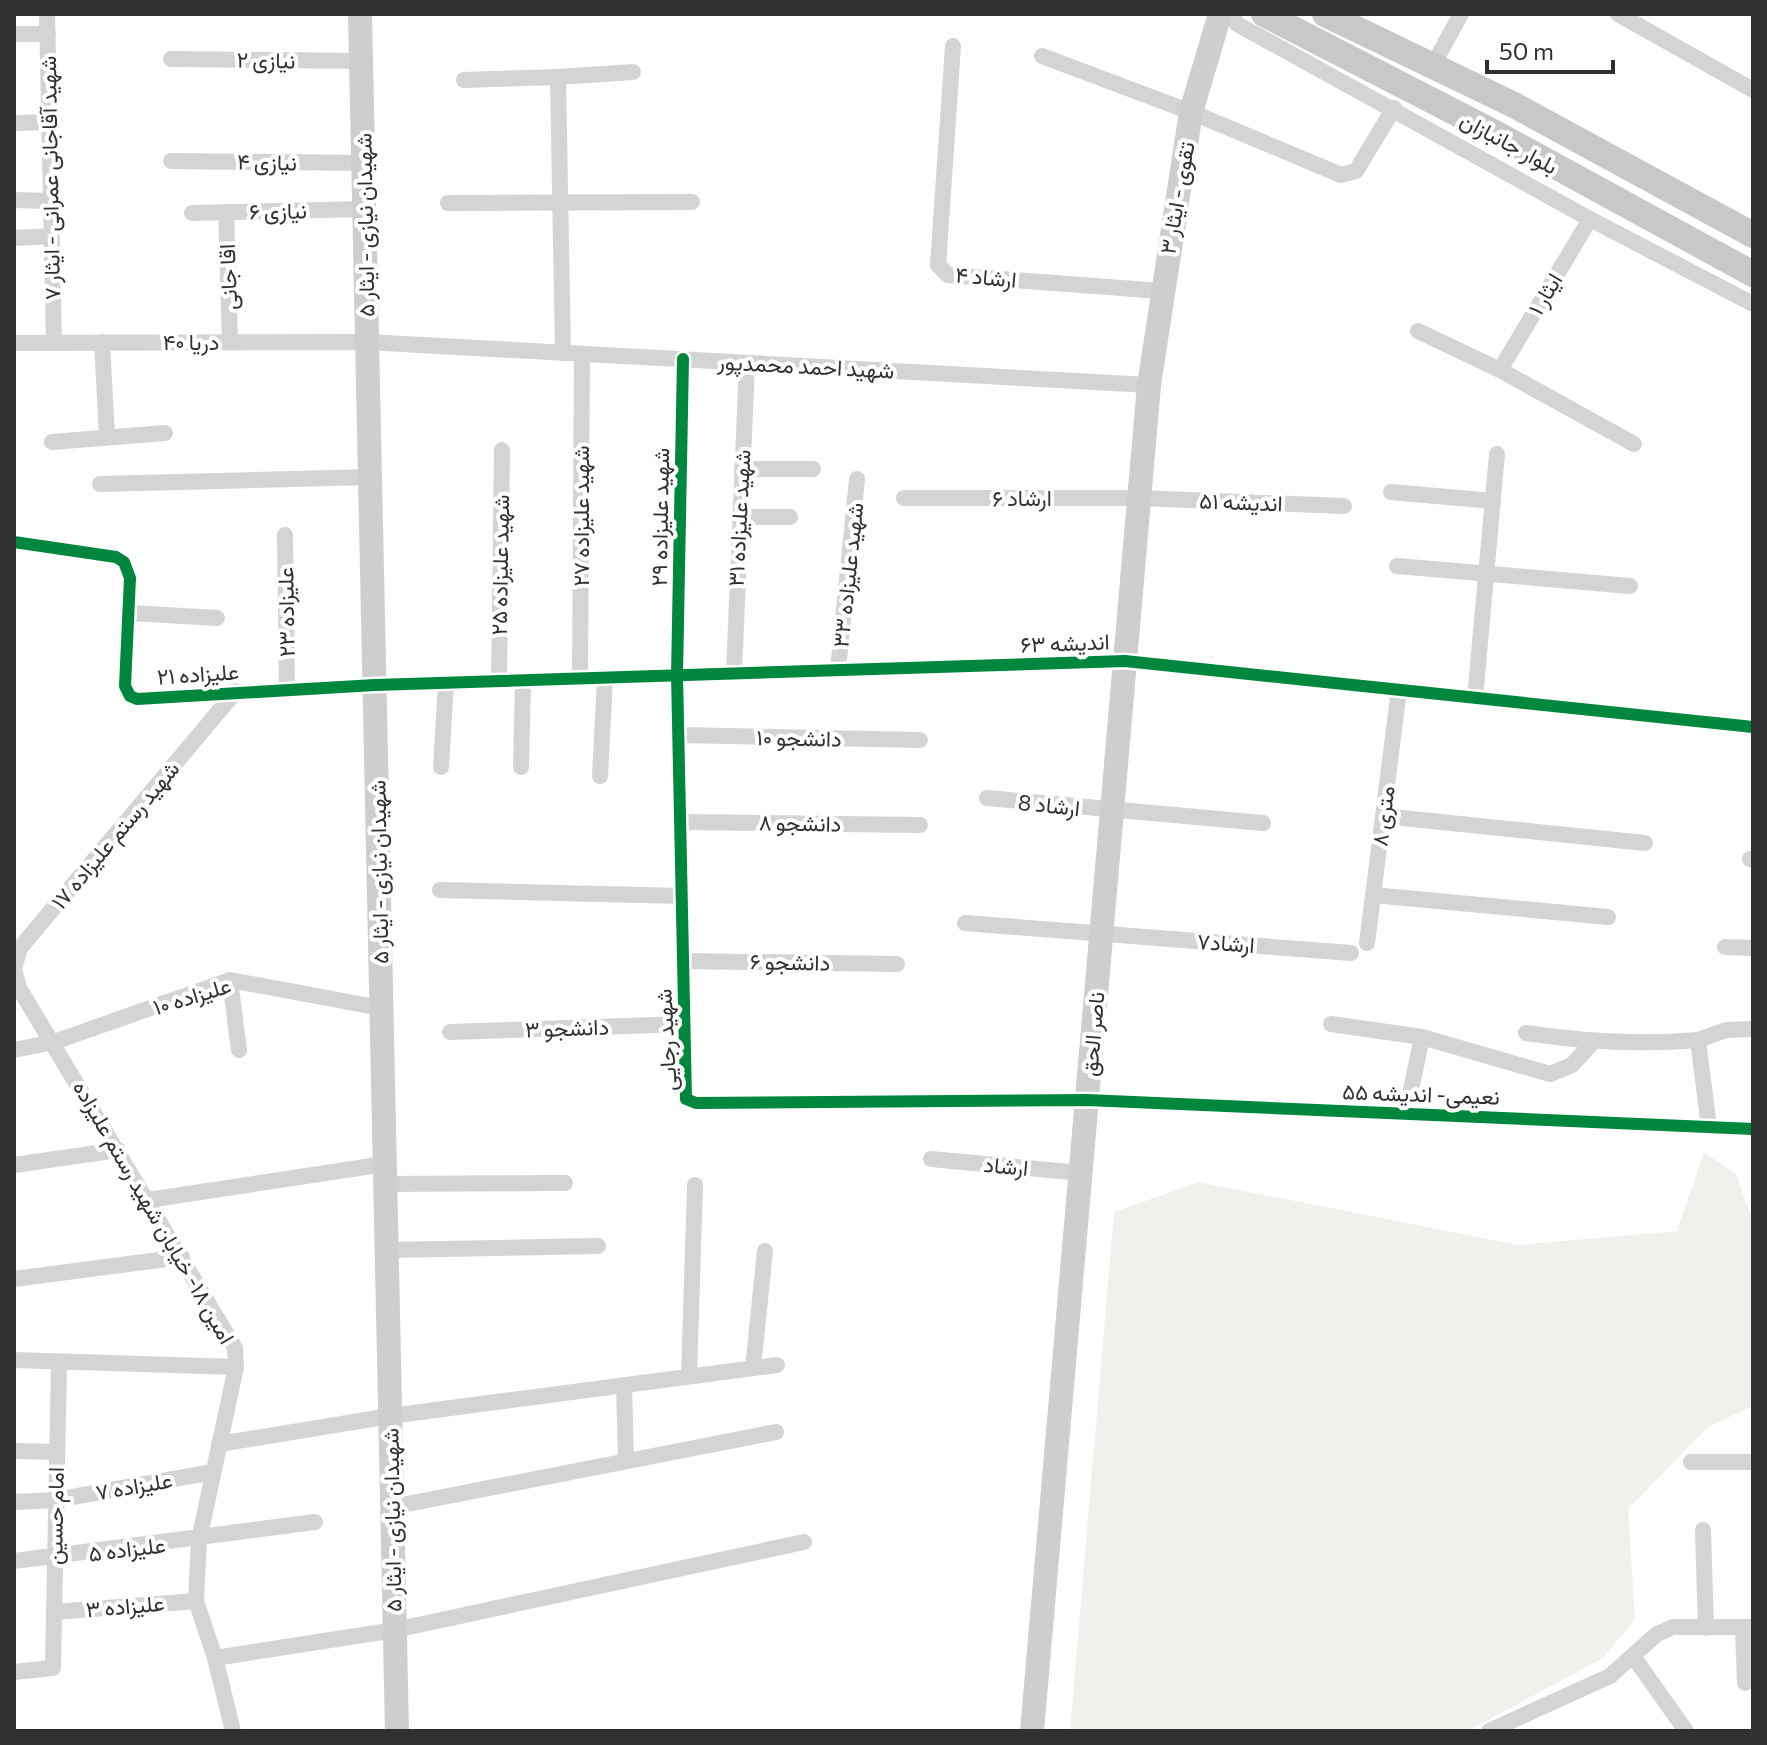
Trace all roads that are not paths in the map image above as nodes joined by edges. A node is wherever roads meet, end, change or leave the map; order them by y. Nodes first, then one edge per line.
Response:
1 (47, 14) edge
2 (360, 14) edge
3 (1220, 14) edge
4 (1231, 14) edge
5 (1264, 14) edge
6 (1325, 14) edge
7 (1461, 14) edge
8 (1618, 14) edge
9 (14, 34) edge
10 (48, 34) junction
11 (953, 46) dead end
12 (1042, 56) dead end
13 (171, 59) dead end
14 (361, 61) junction
15 (1432, 67) junction
16 (633, 72) dead end
17 (558, 77) junction
18 (464, 80) dead end
19 (1753, 90) edge
20 (1514, 105) junction
21 (1394, 108) junction
22 (1191, 112) junction
23 (49, 122) junction
24 (14, 123) edge
25 (1493, 132) junction
26 (1571, 136) junction
27 (171, 161) dead end
28 (363, 163) junction
29 (1550, 165) junction
30 (14, 200) edge
31 (561, 200) junction
32 (51, 201) junction
33 (692, 202) dead end
34 (448, 203) dead end
35 (364, 209) junction
36 (226, 212) junction
37 (192, 213) dead end
38 (1590, 219) junction
39 (1752, 232) edge
40 (52, 236) junction
41 (14, 238) edge
42 (1753, 274) edge
43 (1161, 291) junction
44 (1753, 304) edge
45 (1418, 331) dead end
46 (102, 342) junction
47 (230, 342) junction
48 (367, 342) junction
49 (14, 343) edge
50 (54, 343) junction
51 (563, 353) junction
52 (582, 354) junction
53 (683, 359) junction
54 (747, 363) junction
55 (1500, 370) junction
56 (1149, 385) junction
57 (165, 433) dead end
58 (107, 437) junction
59 (52, 442) dead end
60 (1634, 444) dead end
61 (502, 450) dead end
62 (1497, 454) dead end
63 (742, 469) junction
64 (813, 469) dead end
65 (370, 477) junction
66 (857, 479) dead end
67 (100, 484) dead end
68 (1391, 492) dead end
69 (904, 498) dead end
70 (1139, 498) junction
71 (1493, 501) junction
72 (1344, 506) dead end
73 (739, 517) junction
74 (790, 517) dead end
75 (285, 535) dead end
76 (14, 542) edge
77 (1397, 566) dead end
78 (1486, 573) junction
79 (1630, 586) dead end
80 (130, 613) junction
81 (217, 618) dead end
82 (1125, 661) junction
83 (838, 670) junction
84 (734, 673) junction
85 (677, 675) junction
86 (580, 678) junction
87 (605, 678) junction
88 (523, 680) junction
89 (499, 681) junction
90 (446, 683) junction
91 (375, 685) junction
92 (287, 689) junction
93 (1399, 690) junction
94 (236, 691) junction
95 (1475, 698) junction
96 (1753, 727) edge
97 (678, 735) junction
98 (920, 740) dead end
99 (441, 767) dead end
100 (521, 767) dead end
101 (600, 776) dead end
102 (987, 798) dead end
103 (1112, 812) junction
104 (1383, 816) junction
105 (680, 822) junction
106 (1263, 823) dead end
107 (920, 825) dead end
108 (1645, 843) dead end
109 (440, 890) dead end
110 (1373, 895) junction
111 (681, 896) junction
112 (1608, 917) dead end
113 (965, 923) dead end
114 (1101, 934) junction
115 (1367, 943) dead end
116 (1725, 947) dead end
117 (1753, 948) edge
118 (1351, 953) dead end
119 (683, 961) junction
120 (897, 964) dead end
121 (230, 980) junction
122 (16, 987) edge
123 (381, 1008) junction
124 (684, 1024) junction
125 (1331, 1024) dead end
126 (1753, 1029) edge
127 (450, 1032) dead end
128 (1526, 1033) dead end
129 (1422, 1037) junction
130 (1698, 1040) junction
131 (54, 1042) junction
132 (1592, 1043) junction
133 (14, 1050) edge
134 (239, 1050) dead end
135 (1087, 1100) junction
136 (1406, 1114) junction
137 (1709, 1127) junction
138 (1753, 1129) edge
139 (118, 1150) junction
140 (931, 1159) dead end
141 (14, 1165) edge
142 (1081, 1173) junction
143 (385, 1174) junction
144 (565, 1183) dead end
145 (695, 1185) dead end
146 (148, 1200) junction
147 (598, 1246) dead end
148 (386, 1250) junction
149 (765, 1251) dead end
150 (182, 1257) junction
151 (14, 1279) edge
152 (14, 1360) edge
153 (59, 1364) junction
154 (777, 1365) dead end
155 (236, 1367) junction
156 (753, 1368) junction
157 (689, 1376) junction
158 (624, 1385) junction
159 (390, 1416) junction
160 (776, 1432) dead end
161 (219, 1444) junction
162 (14, 1451) edge
163 (56, 1452) junction
164 (626, 1461) junction
165 (1691, 1462) dead end
166 (1753, 1462) edge
167 (213, 1472) junction
168 (55, 1500) junction
169 (14, 1502) edge
170 (392, 1507) junction
171 (315, 1522) dead end
172 (1703, 1530) dead end
173 (199, 1540) junction
174 (804, 1542) dead end
175 (54, 1557) junction
176 (14, 1561) edge
177 (196, 1601) junction
178 (54, 1612) junction
179 (1706, 1628) junction
180 (1748, 1628) edge
181 (395, 1630) junction
182 (1633, 1656) junction
183 (215, 1658) junction
184 (14, 1672) edge
185 (1745, 1683) dead end
186 (1681, 1730) edge
187 (233, 1731) edge
188 (397, 1731) edge
189 (1032, 1731) edge
190 (1489, 1731) edge

1 - 10 street, شهید آقاجانی عمرانی - ایثار ۷
2 - 14 street, شهیدان نیازی - ایثار ۵
3 - 22 street, تقوی - ایثار ۳
4 - 21 street
5 - 25 main road, بلوار جانبازان
6 - 15 main road, بلوار جانبازان
7 - 15 street
8 - 19 street
9 - 10 street
10 - 23 street, شهید آقاجانی عمرانی - ایثار ۷
11 - 43 street, ارشاد ۴
12 - 22 street
13 - 14 street, نیازی ۲
14 - 28 street, شهیدان نیازی - ایثار ۵
15 - 20 main road, بلوار جانبازان
16 - 17 street
17 - 18 street
17 - 31 street
20 - 25 main road
20 - 26 main road, بلوار جانبازان
21 - 22 street
21 - 38 street
22 - 43 street, تقوی - ایثار ۳
23 - 24 street
23 - 32 street, شهید آقاجانی عمرانی - ایثار ۷
25 - 29 main road, بلوار جانبازان
26 - 29 main road
26 - 39 main road, بلوار جانبازان
27 - 28 street, نیازی ۴
28 - 35 street, شهیدان نیازی - ایثار ۵
29 - 42 main road, بلوار جانبازان
30 - 32 street
31 - 33 street
31 - 34 street
31 - 51 street
32 - 40 street, شهید آقاجانی عمرانی - ایثار ۷
35 - 36 street, نیازی ۶
35 - 48 street, شهیدان نیازی - ایثار ۵
36 - 37 street, نیازی ۶
36 - 47 street, اقا جانی
38 - 44 street
38 - 55 street, ایثار ۱
40 - 41 street
40 - 50 street, شهید آقاجانی عمرانی - ایثار ۷
43 - 56 street, تقوی - ایثار ۳
45 - 55 street
46 - 47 street, دریا ۴۰
46 - 50 street, دریا ۴۰
46 - 58 street
47 - 48 street, دریا ۴۰
48 - 51 street, شهید احمد محمدپور
48 - 65 street, شهیدان نیازی - ایثار ۵
49 - 50 street, دریا ۴۰
51 - 52 street, شهید احمد محمدپور
52 - 53 street, شهید احمد محمدپور
52 - 86 street, شهید علیزاده ۲۷
53 - 54 street, شهید احمد محمدپور
53 - 85 street, شهید علیزاده ۲۹
54 - 56 street, شهید احمد محمدپور
54 - 63 street, شهید علیزاده ۳۱
55 - 60 street
56 - 70 street, ناصر الحق
57 - 58 street
58 - 59 street
61 - 89 street, شهید علیزاده ۲۵
62 - 71 street
63 - 64 street
63 - 73 street, شهید علیزاده ۳۱
65 - 67 street
65 - 91 street, شهیدان نیازی - ایثار ۵
66 - 83 street, شهید علیزاده ۳۳
68 - 71 street
69 - 70 street, ارشاد ۶
70 - 72 street, اندیشه ۵۱
70 - 82 street, ناصر الحق
71 - 78 street
73 - 74 street
73 - 84 street, شهید علیزاده ۳۱
75 - 92 street, علیزاده ۲۳
76 - 80 street, علیزاده ۲۱
77 - 78 street
78 - 79 street
78 - 95 street
80 - 81 street
80 - 94 street, علیزاده ۲۱
82 - 83 street, اندیشه ۶۳
82 - 93 street, اندیشه ۶۳
82 - 103 street, ناصر الحق
83 - 84 street, اندیشه ۶۳
84 - 85 street, اندیشه ۶۳
85 - 87 street, اندیشه ۶۳
85 - 97 street, شهید رجایی
86 - 87 street, اندیشه ۶۳
86 - 88 street, اندیشه ۶۳
87 - 101 street
88 - 89 street, اندیشه ۶۳
88 - 100 street
89 - 90 street, اندیشه ۶۳
90 - 91 street, اندیشه ۶۳
90 - 99 street
91 - 92 street, علیزاده ۲۱
91 - 123 street, شهیدان نیازی - ایثار ۵
92 - 94 street, علیزاده ۲۱
93 - 95 street, اندیشه ۶۳
93 - 104 street, ۸ متری
94 - 122 street, ۱۷ شهید رستم علیزاده
95 - 96 street, اندیشه ۶۳
97 - 98 street, دانشجو ۱۰
97 - 105 street, شهید رجایی
102 - 103 street, ارشاد 8
103 - 106 street, ارشاد 8
103 - 114 street, ناصر الحق
104 - 108 street
104 - 110 street, ۸ متری
105 - 107 street, دانشجو ۸
105 - 111 street, شهید رجایی
109 - 111 street
110 - 112 street
110 - 115 street, ۸ متری
111 - 119 street, شهید رجایی
113 - 114 street, ارشاد۷
114 - 118 street, ارشاد۷
114 - 135 street, ناصر الحق
116 - 117 street
119 - 120 street, دانشجو ۶
119 - 124 street, شهید رجایی
121 - 123 street, علیزاده ۱۰
121 - 131 street, علیزاده ۱۰
121 - 134 street
122 - 131 street, امین ۱۸- خيابان شهيد رستم عليزاده
123 - 143 street, شهیدان نیازی - ایثار ۵
124 - 127 street, دانشجو ۳
124 - 135 street, شهید رجایی
125 - 129 street
126 - 130 street
128 - 132 street
129 - 132 street
129 - 136 street
130 - 132 street
130 - 137 street
131 - 133 street, علیزاده ۱۰
131 - 139 street, امین ۱۸- خيابان شهيد رستم عليزاده
135 - 136 street, نعیمی- اندیشه ۵۵
135 - 142 street, ناصر الحق
136 - 137 street, نعیمی- اندیشه ۵۵
137 - 138 street, نعیمی- اندیشه ۵۵
139 - 141 street
139 - 146 street, امین ۱۸- خيابان شهيد رستم عليزاده
140 - 142 street, ارشاد
142 - 189 street, ناصر الحق
143 - 144 street
143 - 146 street
143 - 148 street, شهیدان نیازی - ایثار ۵
145 - 157 street
146 - 150 street, امین ۱۸- خيابان شهيد رستم عليزاده
147 - 148 street
148 - 159 street, شهیدان نیازی - ایثار ۵
149 - 156 street
150 - 151 street
150 - 155 street, امین ۱۸- خيابان شهيد رستم عليزاده
152 - 153 street
153 - 155 street
153 - 163 street, امام حسین
154 - 156 street
155 - 161 street, امین ۱۸- خيابان شهيد رستم عليزاده
156 - 157 street
157 - 158 street
158 - 159 street
158 - 164 street
159 - 161 street
159 - 170 street, شهیدان نیازی - ایثار ۵
160 - 164 street
161 - 167 street, امین ۱۸- خيابان شهيد رستم عليزاده
162 - 163 street
163 - 168 street, امام حسین
164 - 170 street
165 - 166 street
167 - 168 street, علیزاده ۷
167 - 173 street, امین ۱۸- خيابان شهيد رستم عليزاده
168 - 169 street, علیزاده ۷
168 - 175 street, امام حسین
170 - 181 street, شهیدان نیازی - ایثار ۵
171 - 173 street, علیزاده ۵
172 - 179 street
173 - 175 street, علیزاده ۵
173 - 177 street, امین ۱۸- خيابان شهيد رستم عليزاده
174 - 181 street
175 - 176 street, علیزاده ۵
175 - 178 street, امام حسین
177 - 178 street, علیزاده ۳
177 - 183 street, امین ۱۸- خيابان شهيد رستم عليزاده
178 - 184 street, امام حسین
179 - 180 street
179 - 182 street
180 - 185 street
181 - 183 street
181 - 188 street, شهیدان نیازی - ایثار ۵
182 - 186 street
182 - 190 street
183 - 187 street, امین ۱۸- خيابان شهيد رستم عليزاده

